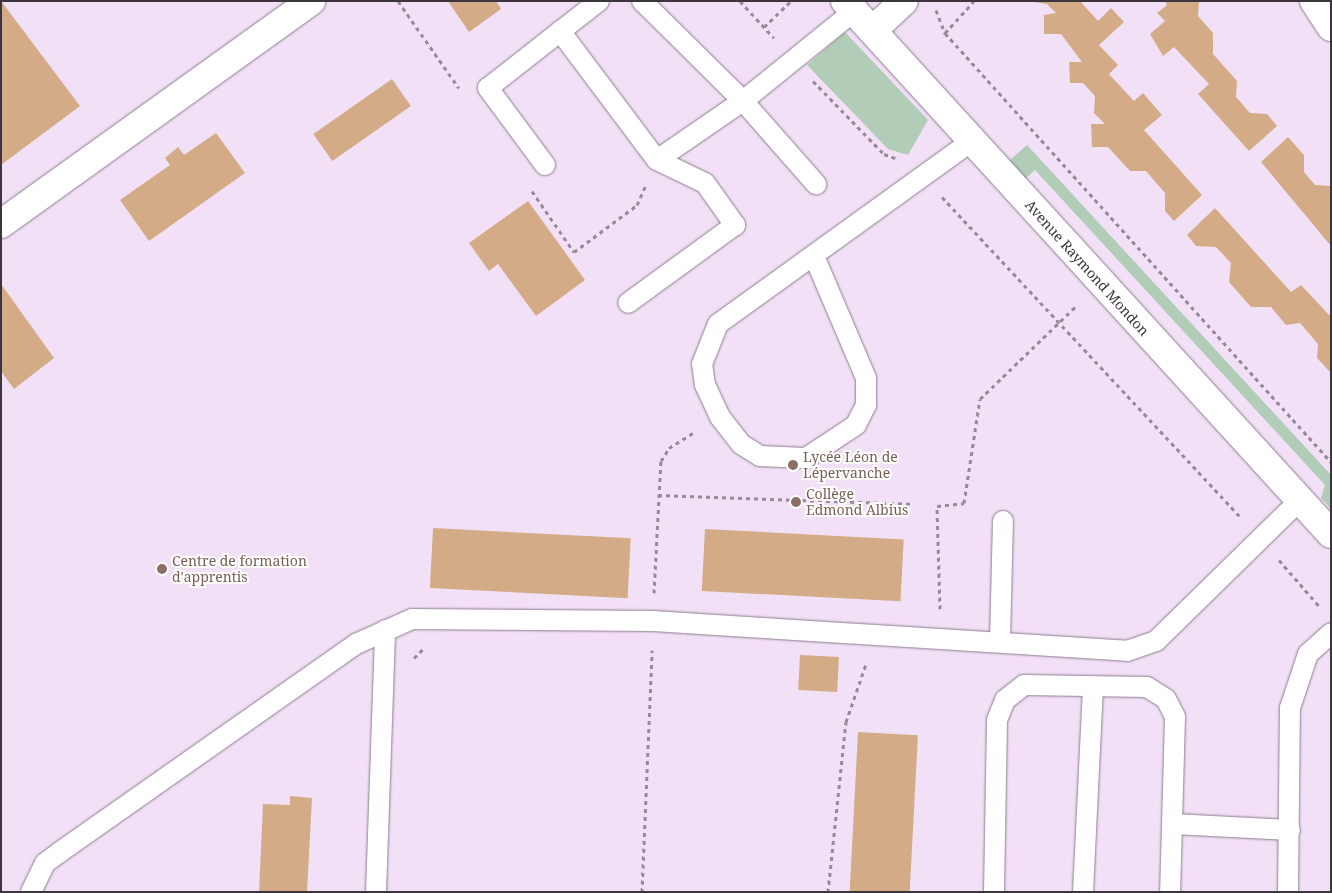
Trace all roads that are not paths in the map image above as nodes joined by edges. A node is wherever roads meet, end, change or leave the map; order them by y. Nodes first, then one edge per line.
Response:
1 (311, 1) edge
2 (599, 1) edge
3 (642, 1) edge
4 (904, 1) edge
5 (1314, 1) edge
6 (849, 6) edge
7 (1331, 27) edge
8 (873, 30) junction
9 (560, 31) junction
10 (743, 100) junction
11 (972, 141) junction
12 (657, 160) junction
13 (545, 164) dead end
14 (816, 184) dead end
15 (1, 224) edge
16 (814, 256) junction
17 (628, 303) dead end
18 (1299, 502) junction
19 (1003, 521) dead end
20 (1331, 534) edge
21 (385, 630) junction
22 (1331, 633) edge
23 (1000, 642) junction
24 (1093, 686) junction
25 (1173, 824) junction
26 (1290, 830) junction
27 (31, 892) edge
28 (376, 892) edge
29 (994, 892) edge
30 (1083, 892) edge
31 (1170, 892) edge
32 (1288, 892) edge

1 - 15 street
2 - 9 lane
3 - 10 lane
4 - 8 street
5 - 7 street
6 - 8 street, Avenue Raymond Mondon
6 - 10 lane
8 - 11 street, Avenue Raymond Mondon
9 - 12 lane
9 - 13 lane
10 - 12 lane
10 - 14 lane
11 - 16 lane
11 - 18 street, Avenue Raymond Mondon
12 - 17 lane
16 - 16 lane
18 - 20 street, Avenue Raymond Mondon
18 - 23 lane
19 - 23 lane
21 - 23 lane
21 - 27 lane
21 - 28 lane
22 - 26 lane
24 - 25 lane
24 - 29 lane
24 - 30 lane
25 - 26 lane
25 - 31 lane
26 - 32 lane

